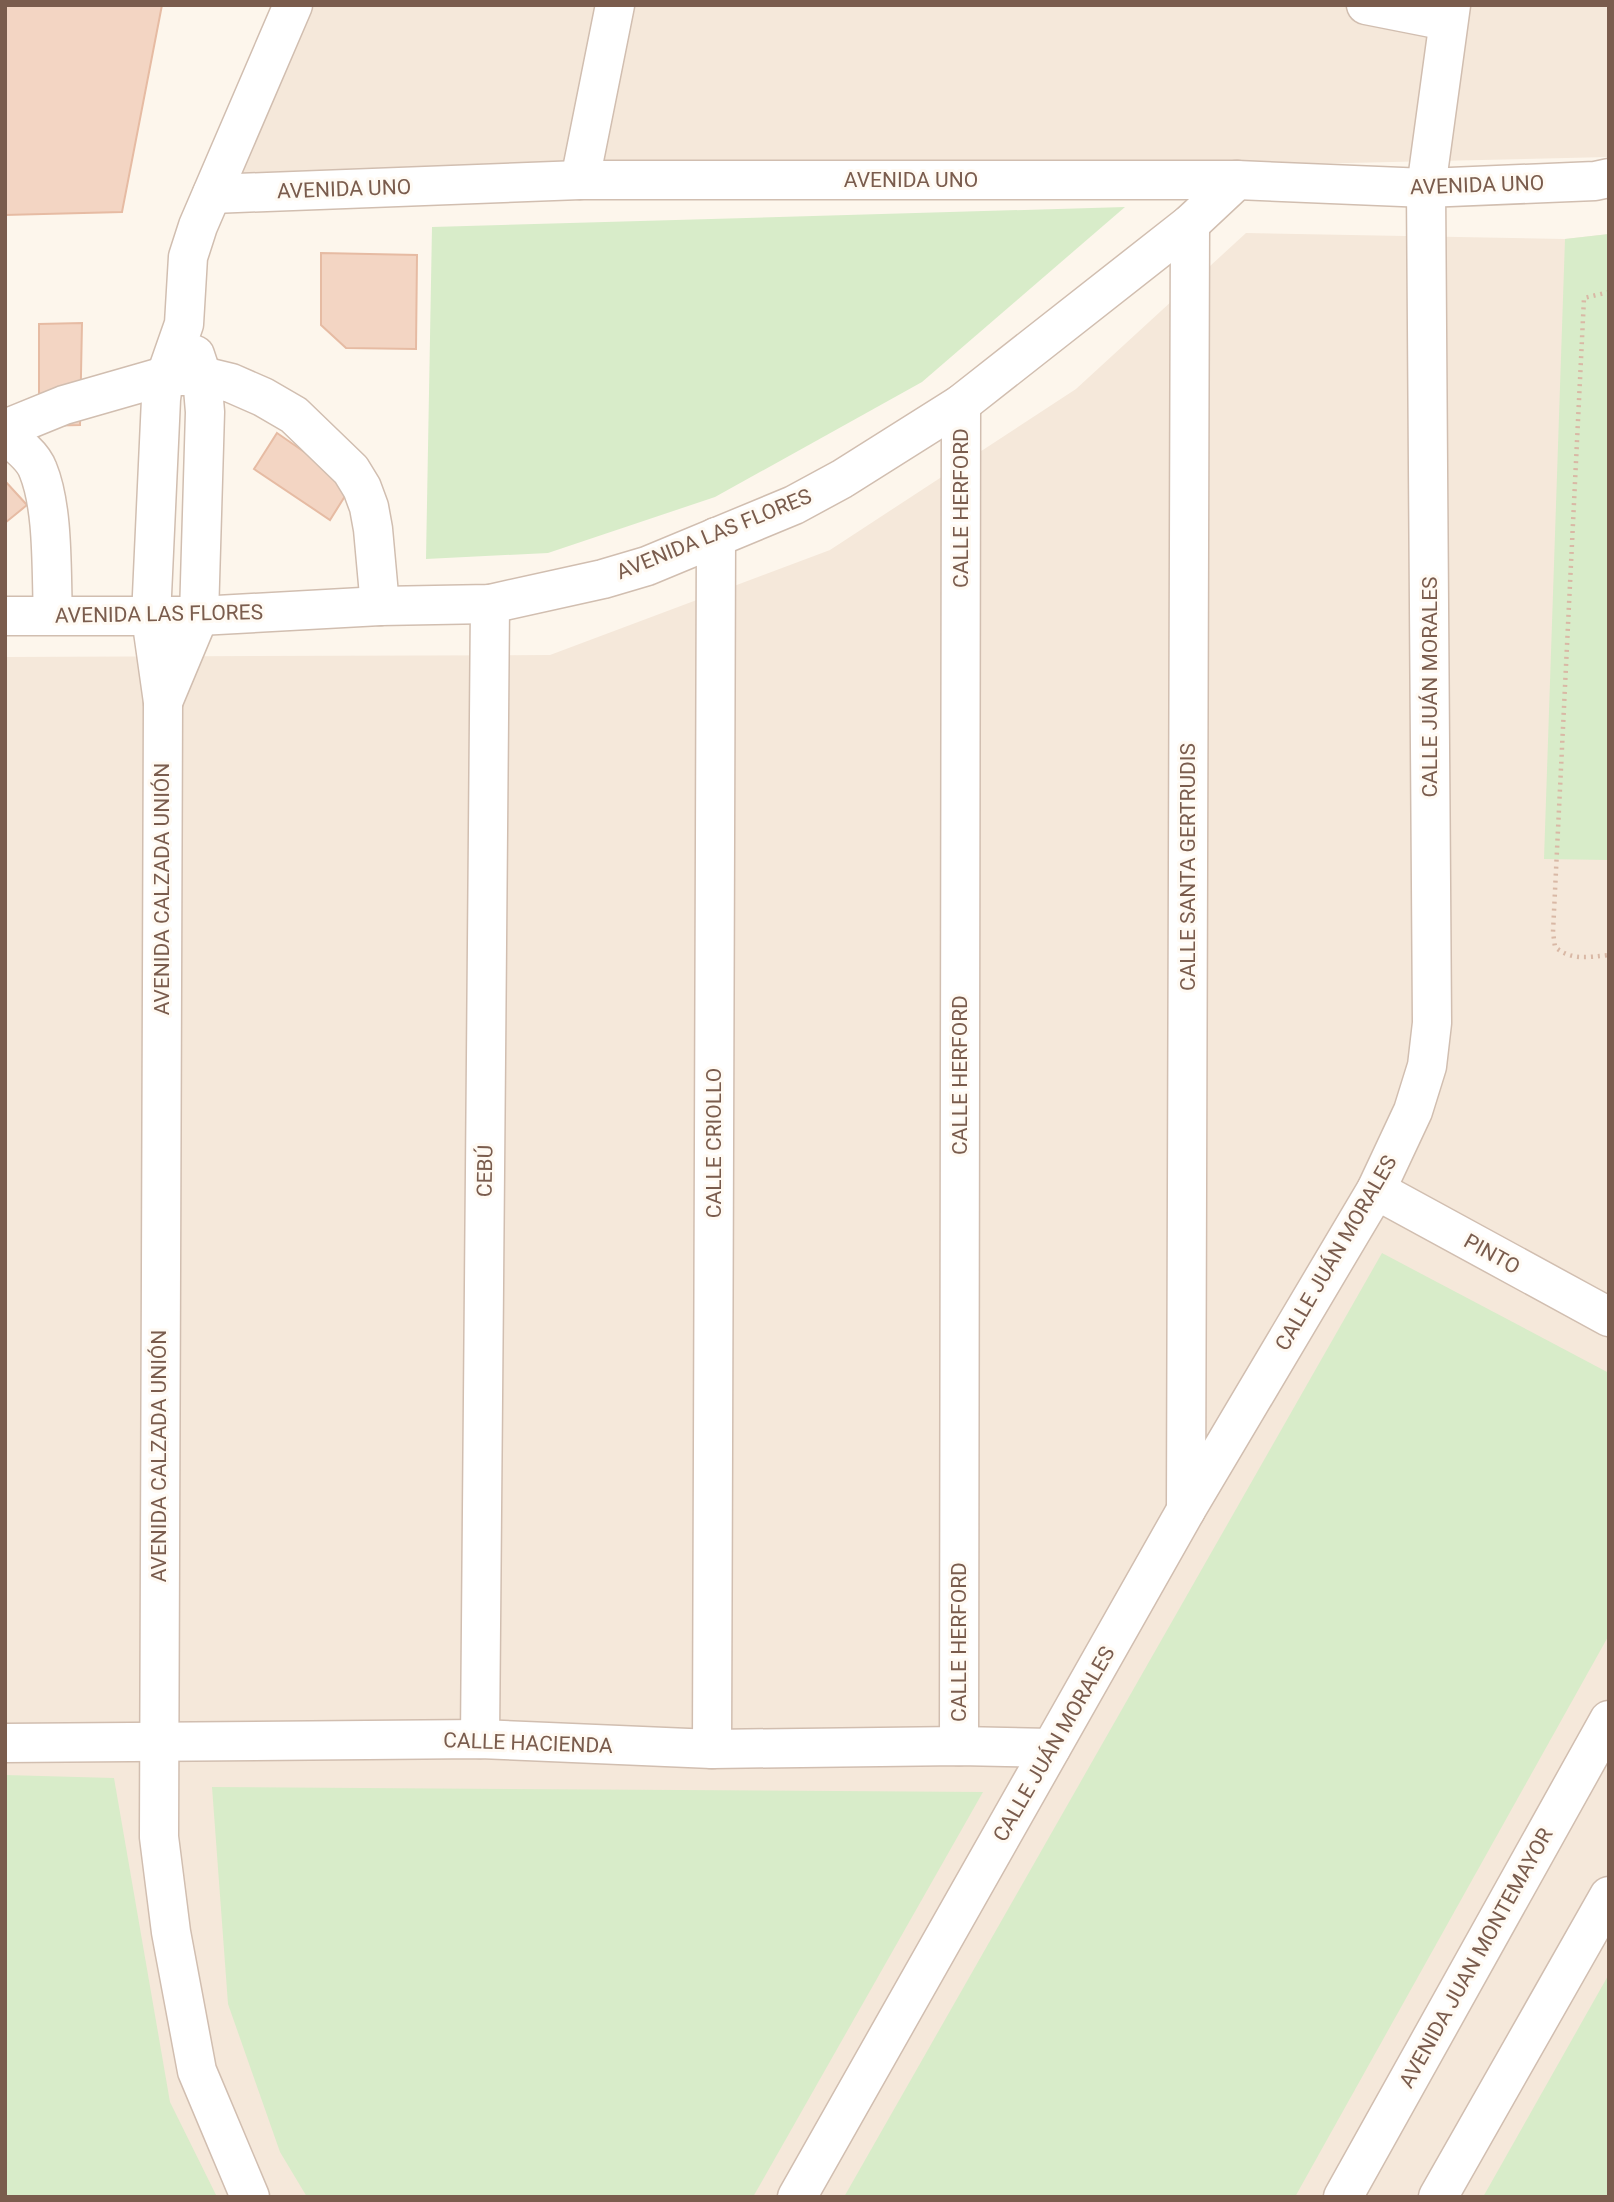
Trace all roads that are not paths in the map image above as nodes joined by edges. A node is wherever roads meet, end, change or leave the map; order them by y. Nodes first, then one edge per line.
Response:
1 (293, 5) edge
2 (615, 5) edge
3 (1366, 5) edge
4 (1449, 13) edge
5 (1609, 178) edge
6 (580, 180) junction
7 (1237, 180) junction
8 (1426, 188) junction
9 (212, 194) junction
10 (1190, 224) junction
11 (184, 376) junction
12 (961, 404) junction
13 (5, 429) edge
14 (5, 435) edge
15 (716, 537) junction
16 (490, 604) junction
17 (380, 606) junction
18 (5, 615) edge
19 (52, 615) junction
20 (200, 616) junction
21 (151, 617) junction
22 (163, 702) junction
23 (1376, 1190) junction
24 (1609, 1317) edge
25 (1186, 1510) junction
26 (1609, 1720) edge
27 (480, 1739) junction
28 (5, 1743) edge
29 (158, 1744) junction
30 (959, 1746) junction
31 (1051, 1748) junction
32 (712, 1749) junction
33 (1609, 1896) edge
34 (250, 2197) edge
35 (797, 2197) edge
36 (1343, 2197) edge
37 (1438, 2197) edge

1 - 9 street, AVENIDA CALZADA UNIÓN
2 - 6 street
3 - 4 street
4 - 8 street, CALLE JUÁN MORALES
5 - 8 street, AVENIDA UNO
6 - 7 street, AVENIDA UNO
6 - 9 street, AVENIDA UNO
7 - 8 street, AVENIDA UNO
7 - 10 street, AVENIDA LAS FLORES
8 - 23 street, CALLE JUÁN MORALES
9 - 11 street, AVENIDA CALZADA UNIÓN
10 - 12 street, AVENIDA LAS FLORES
10 - 25 street, CALLE SANTA GERTRUDIS
11 - 13 street
11 - 17 street
11 - 20 street, AVENIDA CALZADA UNIÓN
11 - 21 street, AVENIDA CALZADA UNIÓN
12 - 15 street, AVENIDA LAS FLORES
12 - 30 street, CALLE HERFORD
14 - 19 street
15 - 16 street, AVENIDA LAS FLORES
15 - 32 street, CALLE CRIOLLO
16 - 17 street, AVENIDA LAS FLORES
16 - 27 street, CEBÚ
17 - 20 street, AVENIDA LAS FLORES
18 - 19 street, AVENIDA LAS FLORES
19 - 21 street, AVENIDA LAS FLORES
20 - 21 street, AVENIDA LAS FLORES
20 - 22 street, AVENIDA CALZADA UNIÓN
21 - 22 street, AVENIDA CALZADA UNIÓN
22 - 29 street, AVENIDA CALZADA UNIÓN
23 - 24 street, PINTO
23 - 25 street, CALLE JUÁN MORALES
25 - 31 street, CALLE JUÁN MORALES
26 - 36 street, AVENIDA JUAN MONTEMAYOR
27 - 29 street, CALLE HACIENDA
27 - 32 street, CALLE HACIENDA
28 - 29 street, CALLE HACIENDA
29 - 34 street, AVENIDA CALZADA UNIÓN
30 - 31 street, CALLE HACIENDA
30 - 32 street, CALLE HACIENDA
31 - 35 street, CALLE JUÁN MORALES
33 - 37 street

